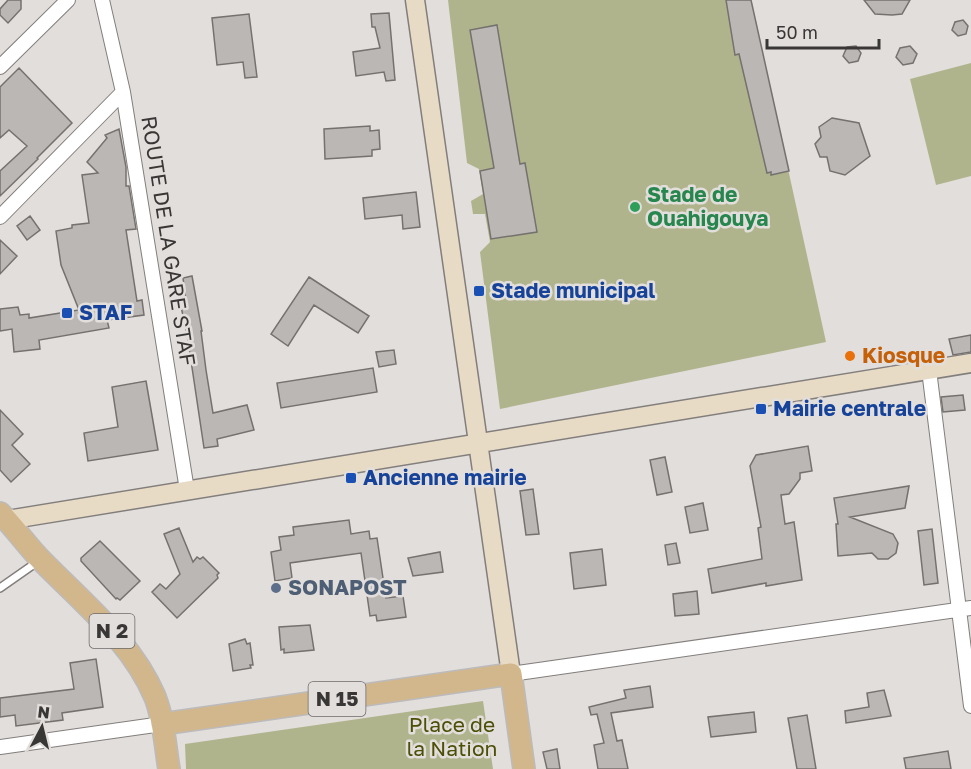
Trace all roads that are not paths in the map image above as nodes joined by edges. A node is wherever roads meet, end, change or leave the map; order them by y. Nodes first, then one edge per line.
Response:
1 (68, 0) edge
2 (102, 0) edge
3 (416, 0) edge
4 (0, 67) edge
5 (123, 92) junction
6 (0, 217) edge
7 (971, 363) edge
8 (929, 370) junction
9 (479, 443) junction
10 (187, 490) junction
11 (4, 517) edge
12 (41, 560) junction
13 (0, 588) edge
14 (965, 609) edge
15 (511, 674) junction
16 (971, 706) edge
17 (162, 724) junction
18 (0, 747) edge
19 (169, 769) edge
20 (524, 769) edge

1 - 4 street
2 - 5 street, ROUTE DE LA GARE STAF
3 - 9 main road
5 - 6 street
5 - 10 street, ROUTE DE LA GARE STAF
7 - 8 main road
8 - 9 main road
8 - 14 street
9 - 10 main road
9 - 15 main road
10 - 11 main road
11 - 12 main road, N 2
12 - 13 lane
12 - 17 main road, N 2
14 - 15 street
14 - 16 street
15 - 17 main road, N 15
15 - 20 main road
17 - 18 street
17 - 19 main road, N 2

